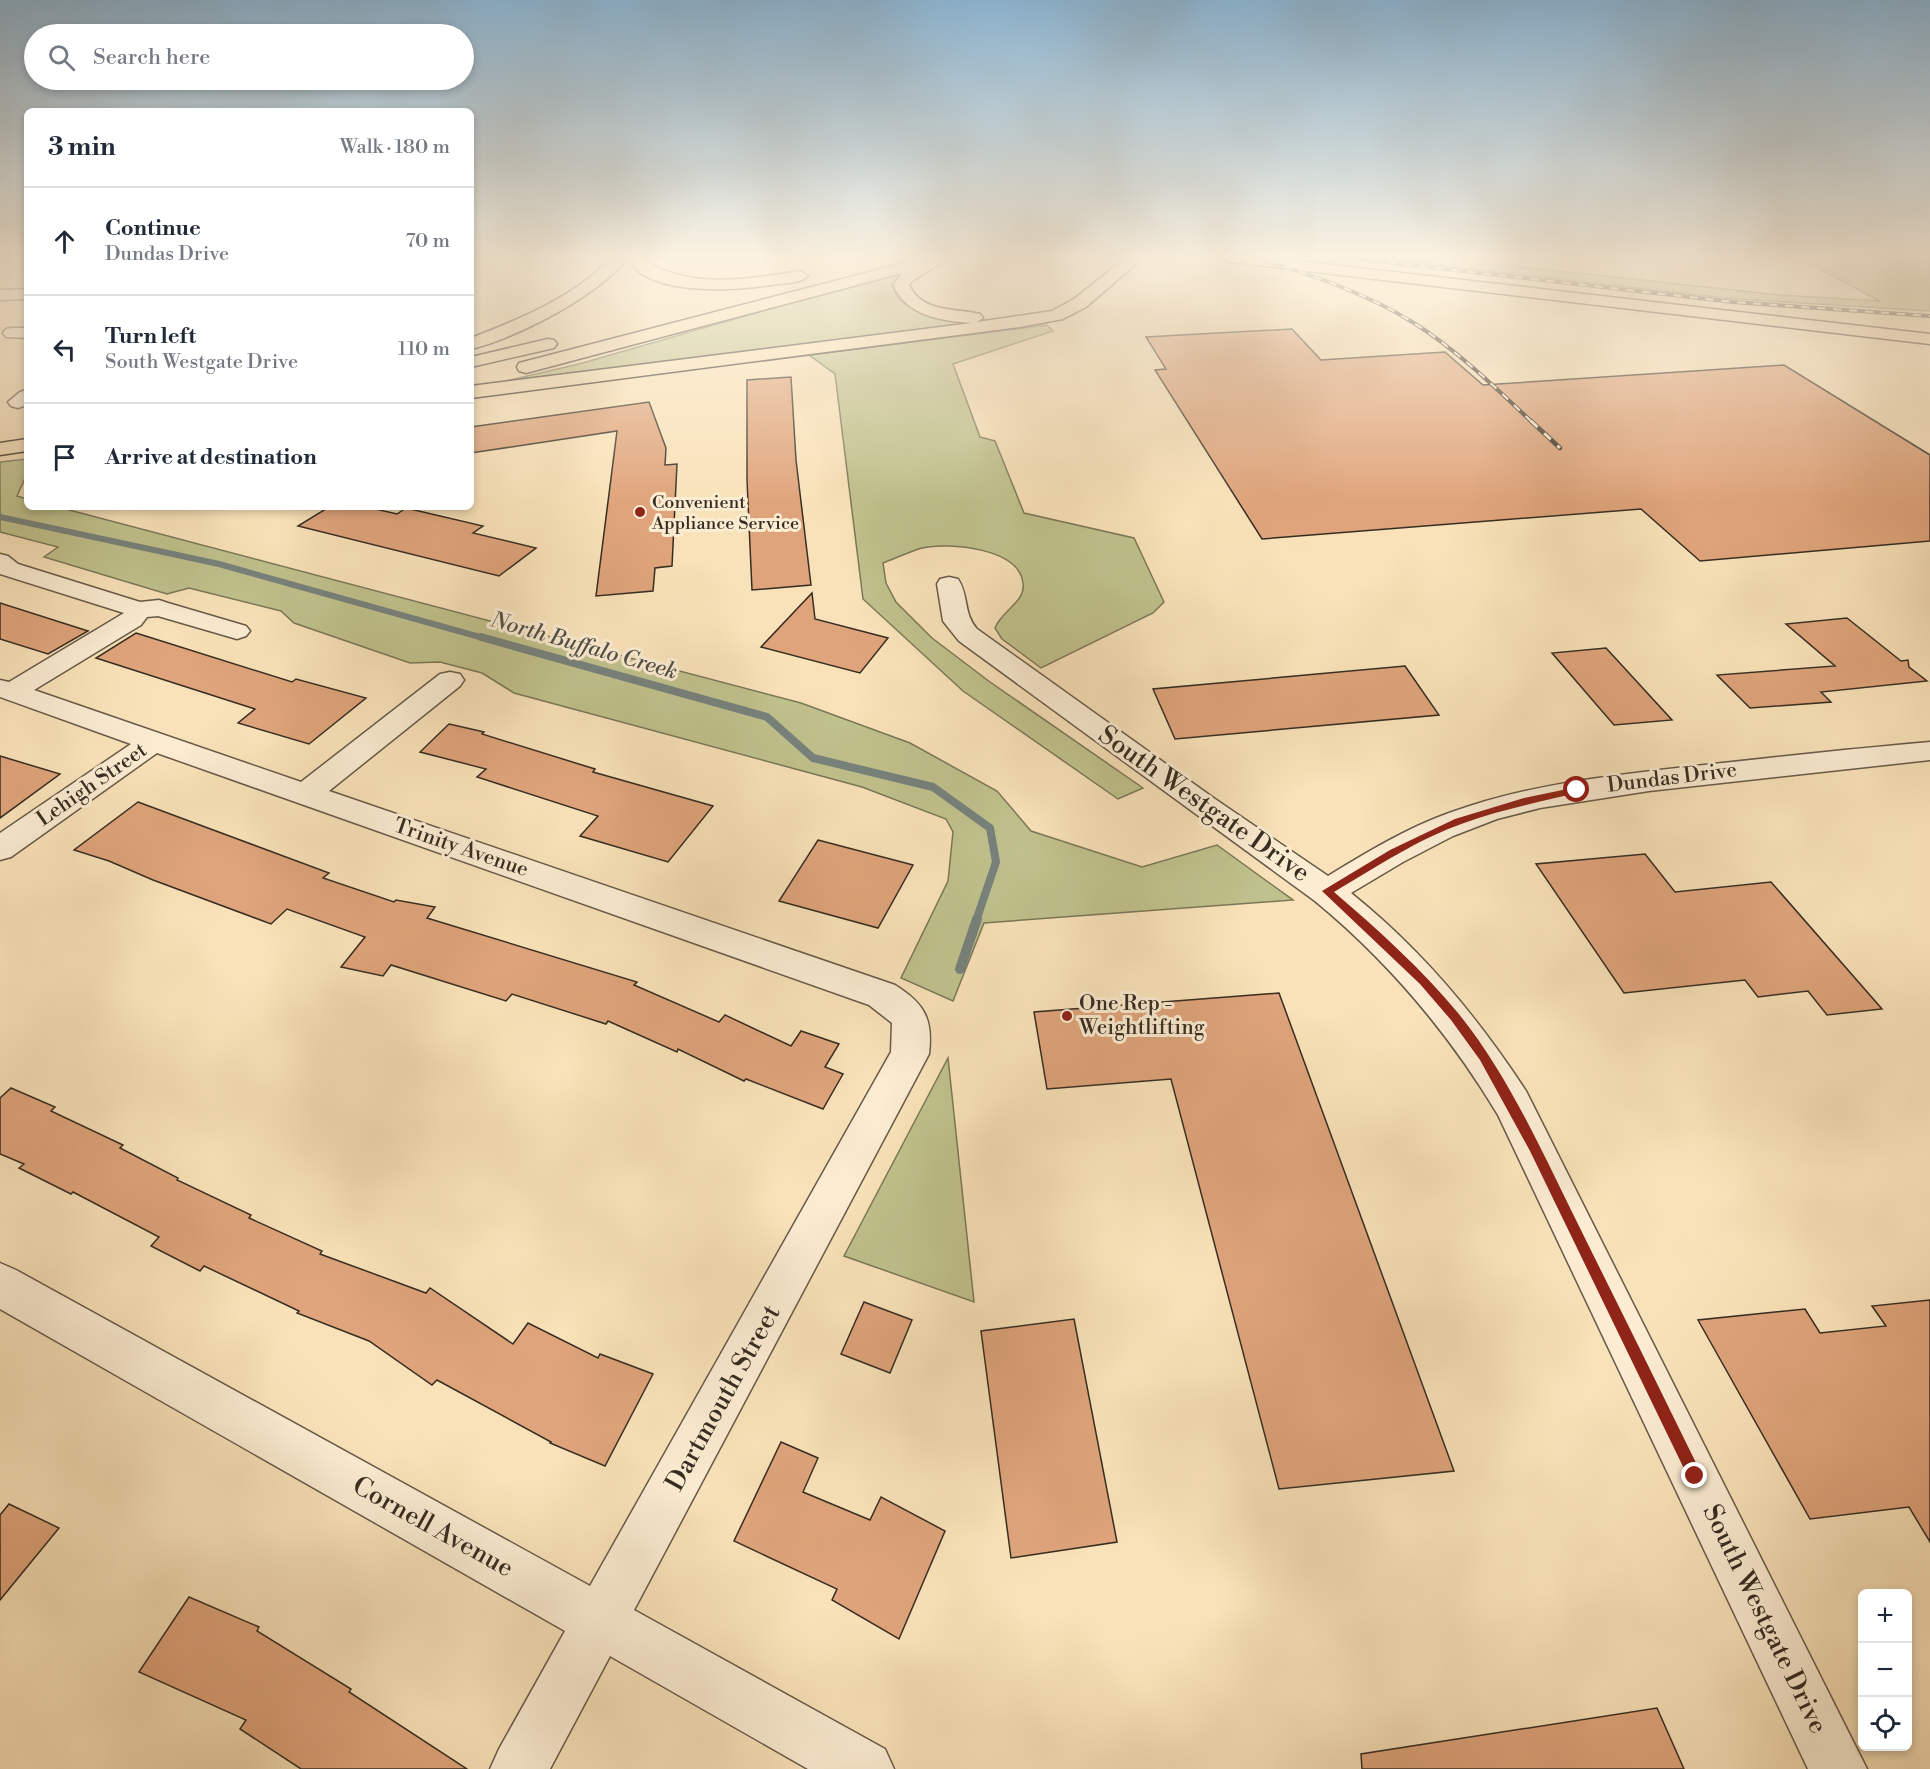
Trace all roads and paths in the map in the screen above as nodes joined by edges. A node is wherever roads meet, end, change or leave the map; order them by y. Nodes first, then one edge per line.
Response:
1 (566, 340) edge
2 (628, 340) edge
3 (882, 340) edge
4 (474, 361) edge
5 (474, 377) edge
6 (474, 392) edge
7 (24, 427) edge
8 (0, 430) edge
9 (24, 445) edge
10 (0, 449) edge
11 (0, 561) edge
12 (949, 584) dead end
13 (140, 610) junction
14 (237, 631) dead end
15 (450, 680) dead end
16 (6, 690) edge
17 (155, 741) junction
18 (1930, 751) edge
19 (306, 794) junction
20 (0, 849) edge
21 (1327, 891) junction
22 (911, 1023) joint
23 (0, 1285) edge
24 (601, 1620) junction
25 (519, 1769) edge
26 (865, 1769) edge
27 (1838, 1769) edge

1 - 4 main road
2 - 5 main road
3 - 6 main road
7 - 8 main road
9 - 10 main road
11 - 13 street
12 - 21 street, South Westgate Drive
13 - 14 street
13 - 16 street
15 - 19 street
16 - 17 street, Trinity Avenue
17 - 19 street, Trinity Avenue
17 - 20 street, Lehigh Street
18 - 21 street, Dundas Drive
19 - 22 street, Trinity Avenue
21 - 27 street, South Westgate Drive
22 - 24 street, Dartmouth Street
23 - 24 street, Cornell Avenue
24 - 25 street, Dartmouth Street
24 - 26 street, Cornell Avenue

